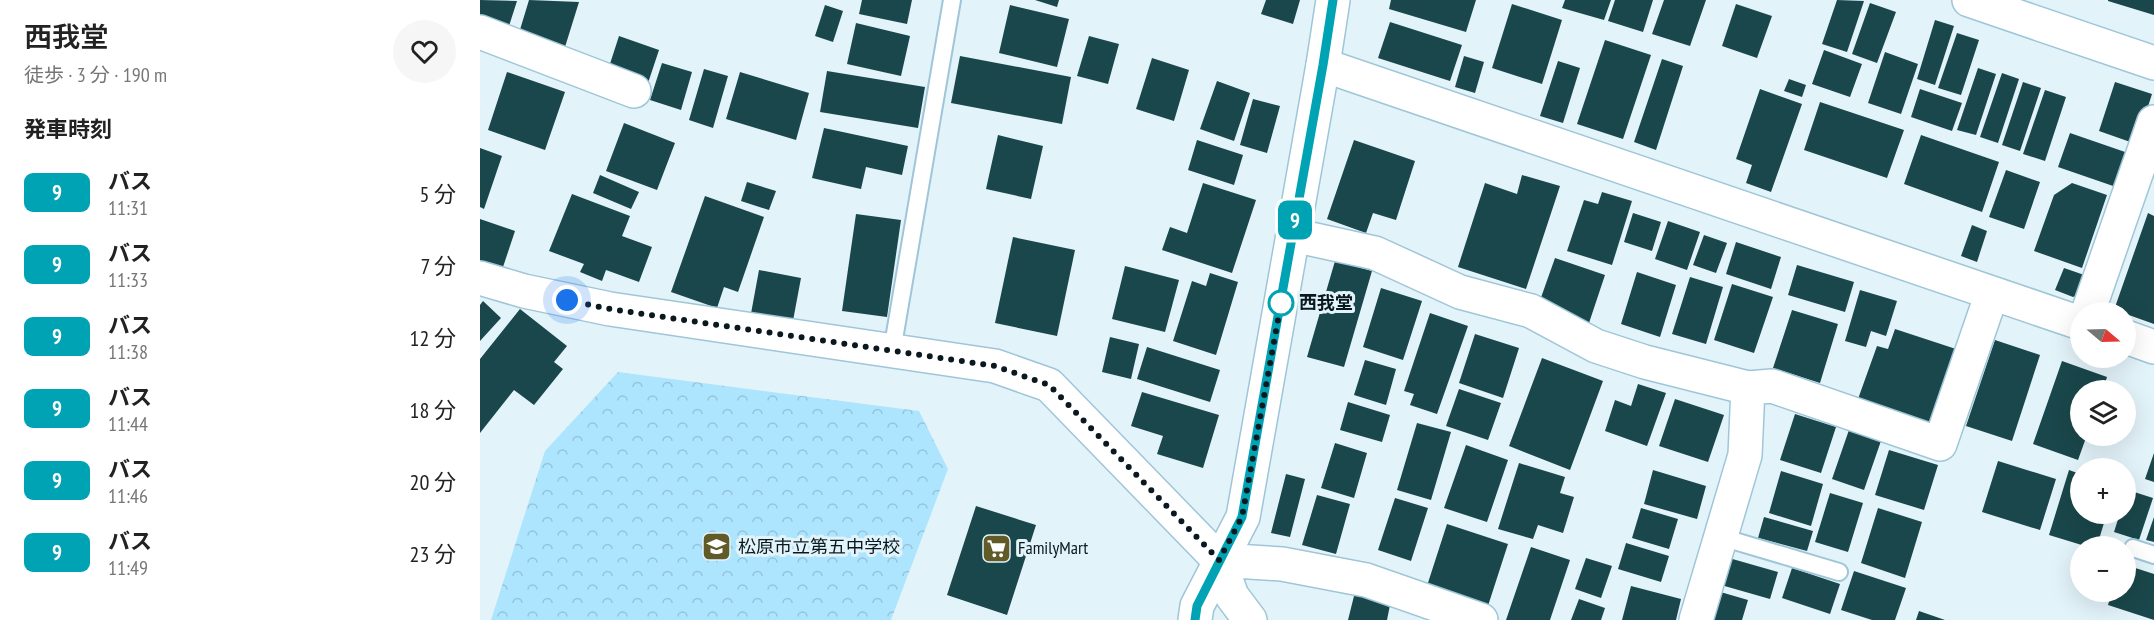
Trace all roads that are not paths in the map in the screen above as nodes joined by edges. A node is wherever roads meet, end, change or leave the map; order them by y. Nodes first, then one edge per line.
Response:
1 (952, 0) edge
2 (1333, 0) edge
3 (1969, 0) edge
4 (480, 32) edge
5 (2154, 63) edge
6 (1323, 65) junction
7 (634, 91) dead end
8 (2154, 122) edge
9 (1293, 235) junction
10 (480, 278) edge
11 (1992, 293) junction
12 (2091, 302) edge
13 (2070, 320) edge
14 (2136, 341) edge
15 (2154, 347) edge
16 (892, 351) junction
17 (1748, 388) junction
18 (1720, 537) junction
19 (2136, 549) edge
20 (2154, 555) edge
21 (1219, 560) junction
22 (1839, 572) dead end
23 (1195, 620) edge
24 (1250, 620) edge
25 (1481, 620) edge
26 (1696, 620) edge

1 - 16 lane
2 - 6 street
3 - 5 street
4 - 7 street
6 - 9 street
6 - 11 street
8 - 12 street
9 - 17 street
9 - 21 street
10 - 16 street
11 - 13 street
11 - 17 street
14 - 15 street
16 - 21 street
17 - 18 street
18 - 22 lane
18 - 26 street
19 - 20 lane
21 - 23 street
21 - 24 street
21 - 25 street

